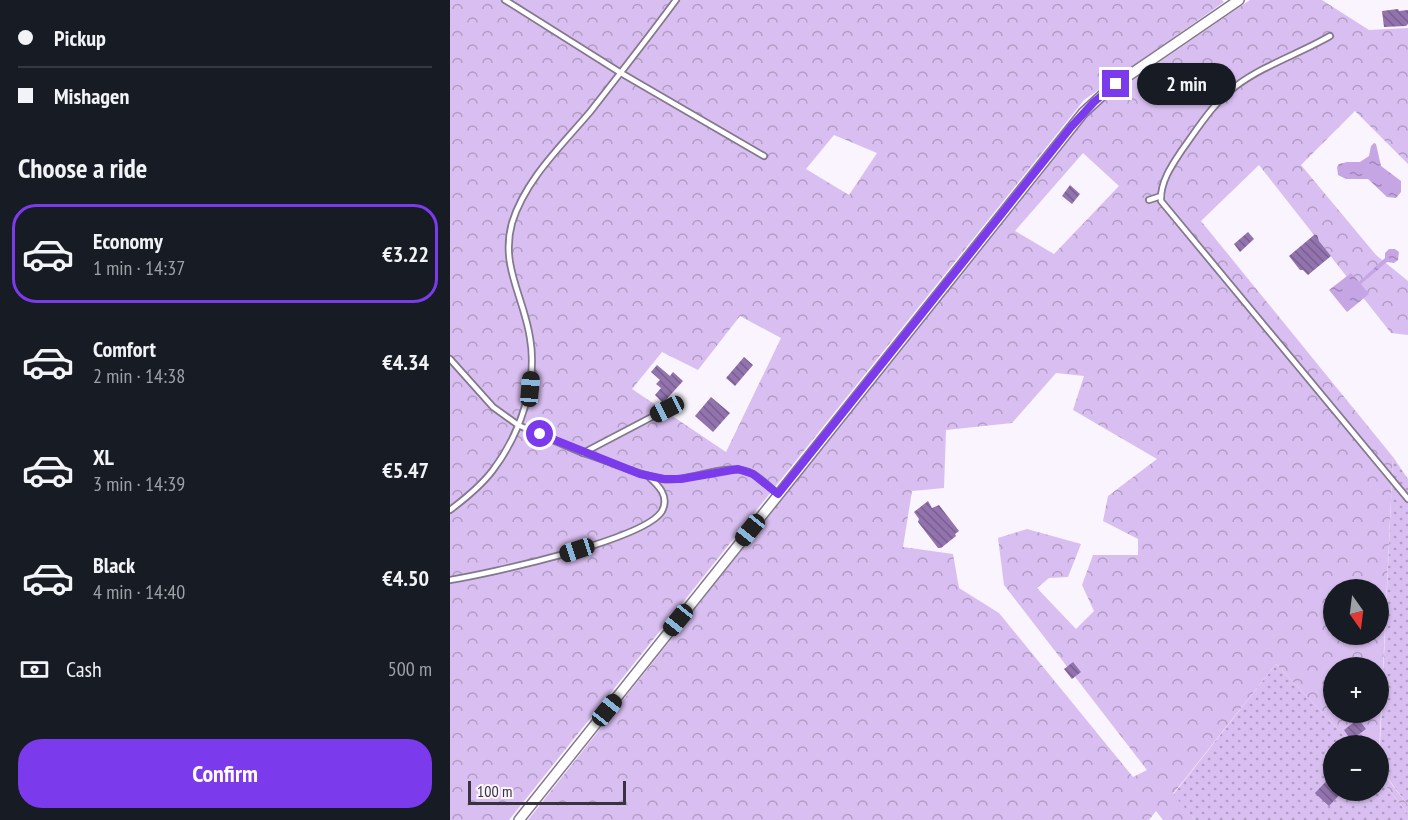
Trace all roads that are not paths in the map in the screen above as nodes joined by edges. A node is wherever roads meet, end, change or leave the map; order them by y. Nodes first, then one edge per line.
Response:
1 (505, 0) edge
2 (676, 0) edge
3 (1239, 0) edge
4 (1330, 36) dead end
5 (621, 73) junction
6 (764, 156) dead end
7 (1161, 196) junction
8 (1149, 200) dead end
9 (450, 359) edge
10 (667, 409) dead end
11 (518, 425) junction
12 (583, 453) junction
13 (648, 476) junction
14 (778, 494) junction
15 (1408, 500) edge
16 (450, 510) edge
17 (450, 580) edge
18 (519, 820) edge

1 - 5 lane
2 - 5 lane
3 - 14 street
4 - 7 lane
5 - 6 lane
5 - 11 lane
7 - 8 lane
7 - 15 lane
9 - 11 lane
10 - 12 lane
11 - 12 lane
11 - 16 lane
12 - 13 lane
13 - 14 lane
13 - 17 lane
14 - 18 street

